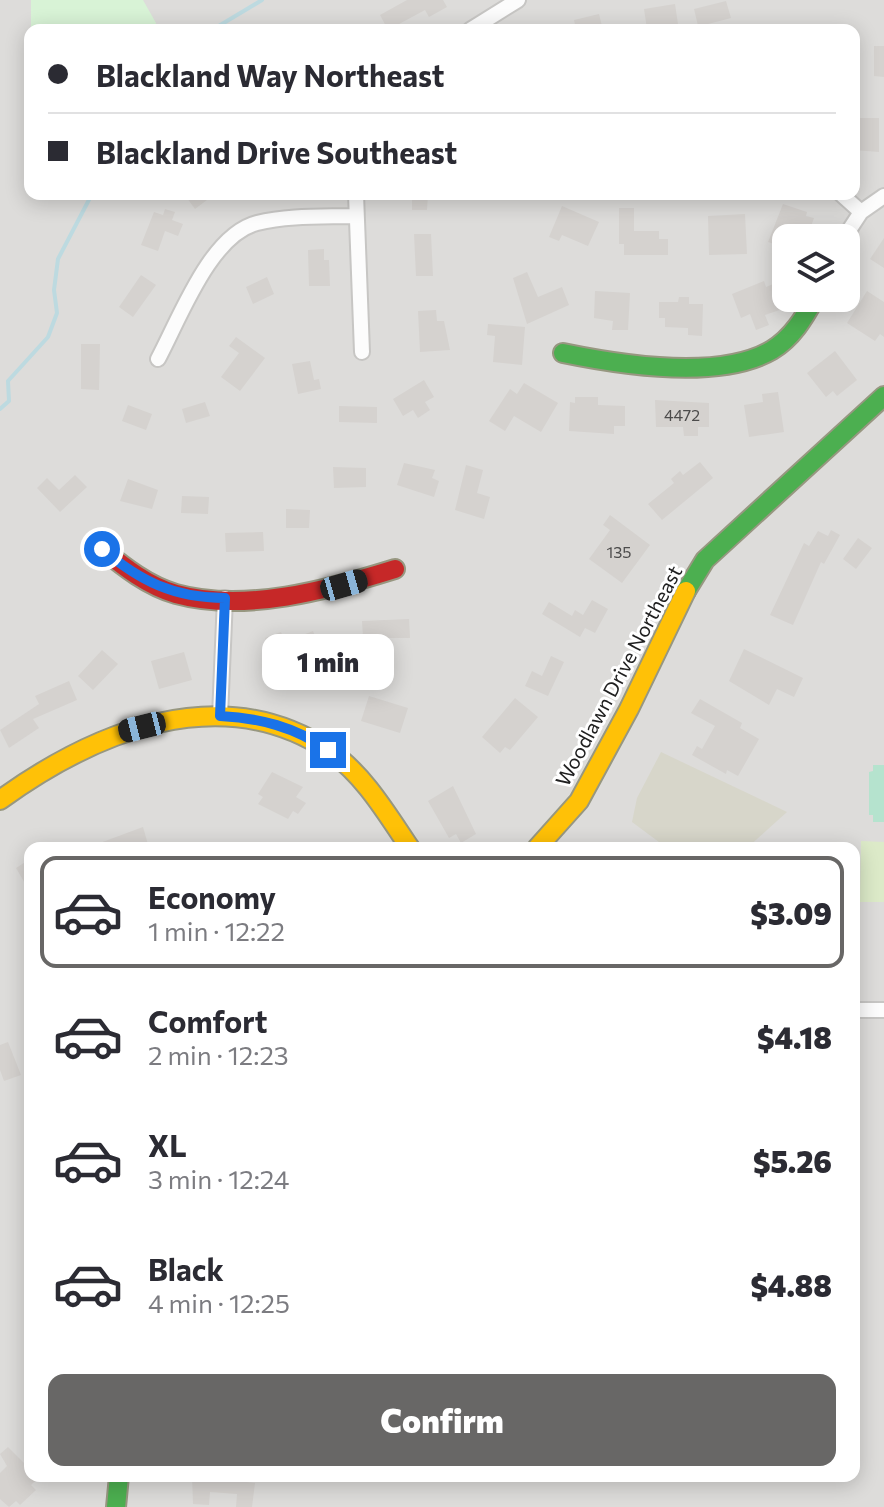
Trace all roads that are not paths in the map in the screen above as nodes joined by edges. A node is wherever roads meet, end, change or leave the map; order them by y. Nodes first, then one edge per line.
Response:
1 (518, 0) edge
2 (480, 24) edge
3 (884, 196) edge
4 (356, 200) edge
5 (848, 200) edge
6 (861, 212) junction
7 (356, 216) junction
8 (853, 224) edge
9 (807, 312) edge
10 (362, 352) dead end
11 (563, 353) dead end
12 (158, 359) dead end
13 (884, 396) edge
14 (102, 549) dead end
15 (395, 569) dead end
16 (225, 598) junction
17 (220, 716) junction
18 (0, 800) edge
19 (406, 842) edge
20 (542, 842) edge
21 (860, 1010) edge
22 (884, 1010) edge
23 (118, 1482) edge
24 (116, 1507) edge

1 - 2 street
3 - 6 street
4 - 7 street
5 - 6 street
6 - 8 street
7 - 10 street
7 - 12 street
9 - 11 street
13 - 20 street, Woodlawn Drive Northeast
14 - 16 street
15 - 16 street
16 - 17 street
17 - 18 street
17 - 19 street
21 - 22 street
23 - 24 street

